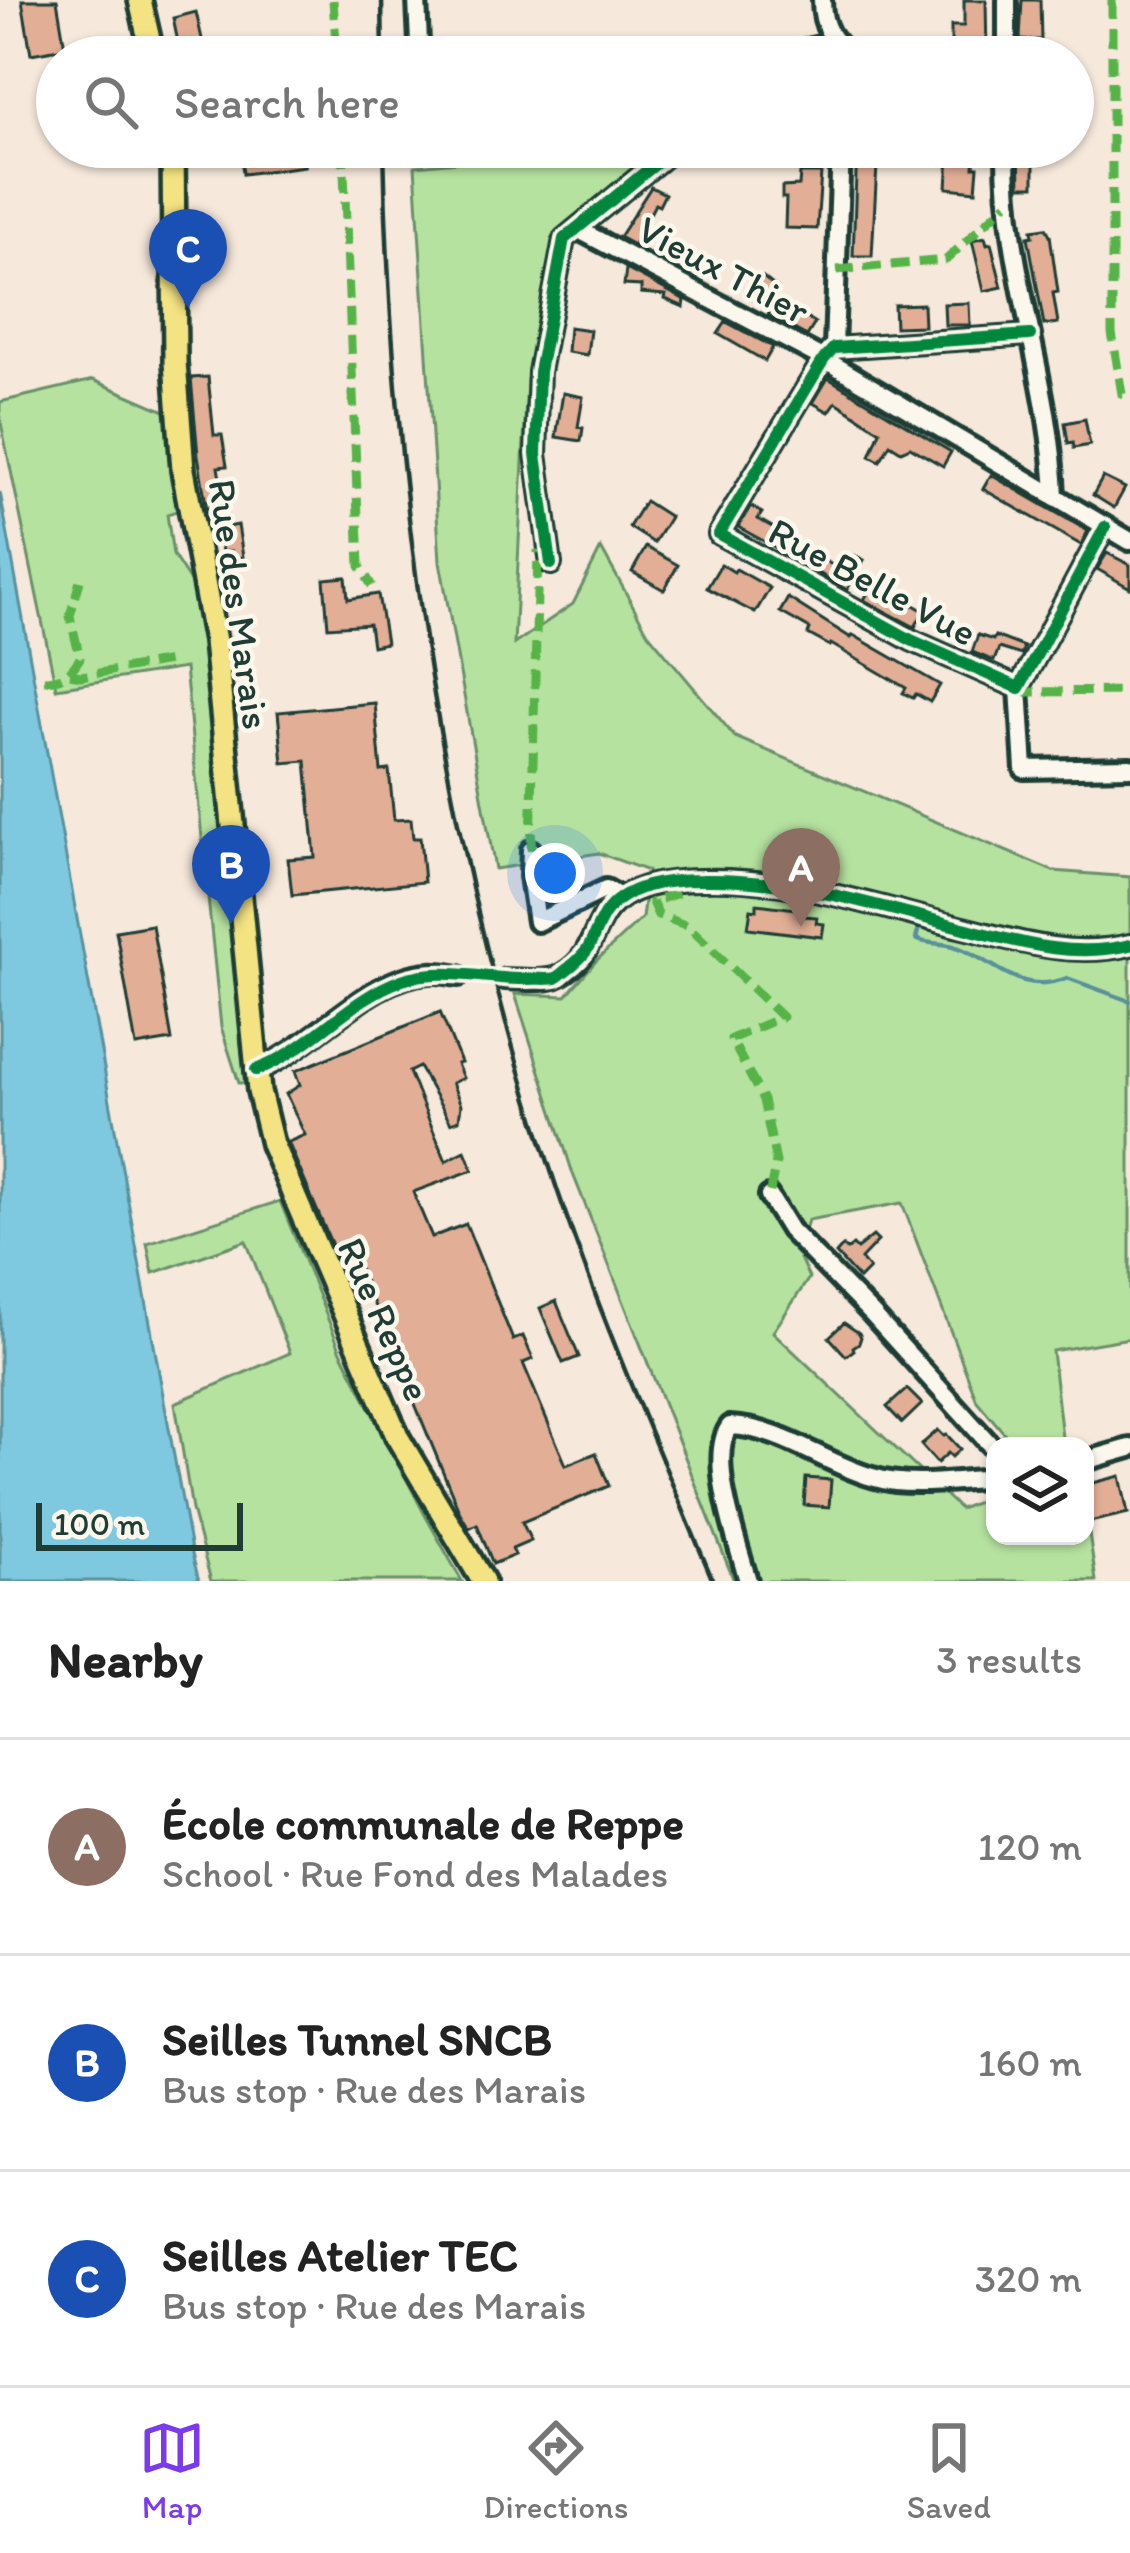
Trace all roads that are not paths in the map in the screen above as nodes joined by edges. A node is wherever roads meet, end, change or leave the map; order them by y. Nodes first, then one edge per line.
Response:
1 (140, 0) edge
2 (417, 0) edge
3 (822, 0) edge
4 (1007, 0) edge
5 (148, 36) edge
6 (418, 36) edge
7 (831, 36) edge
8 (1006, 36) edge
9 (173, 168) edge
10 (650, 168) edge
11 (840, 168) edge
12 (1002, 168) edge
13 (578, 230) junction
14 (1030, 335) junction
15 (829, 354) junction
16 (1055, 496) junction
17 (1105, 527) junction
18 (1130, 541) edge
19 (551, 564) dead end
20 (1019, 688) junction
21 (1130, 767) edge
22 (531, 850) dead end
23 (620, 897) junction
24 (1130, 945) edge
25 (459, 976) tunnel mouth
26 (505, 979) tunnel mouth
27 (256, 1070) junction
28 (770, 1196) dead end
29 (986, 1440) edge
30 (1130, 1448) edge
31 (1094, 1458) edge
32 (986, 1478) edge
33 (483, 1581) edge
34 (748, 1581) edge

1 - 5 main road
2 - 6 street
3 - 7 street
4 - 8 street
9 - 27 main road, Rue des Marais
10 - 13 street, Vieux Thier
11 - 15 street
12 - 14 street
13 - 15 street, Vieux Thier
13 - 19 street
14 - 15 street
14 - 16 street
15 - 16 street, Vieux Thier
15 - 20 street, Rue Belle Vue
16 - 17 street, Vieux Thier
17 - 18 street, Vieux Thier
17 - 20 street
20 - 21 street
22 - 23 street
23 - 24 street
23 - 26 street
25 - 27 street
27 - 33 main road, Rue Reppe
28 - 29 street
30 - 31 street
32 - 34 street

